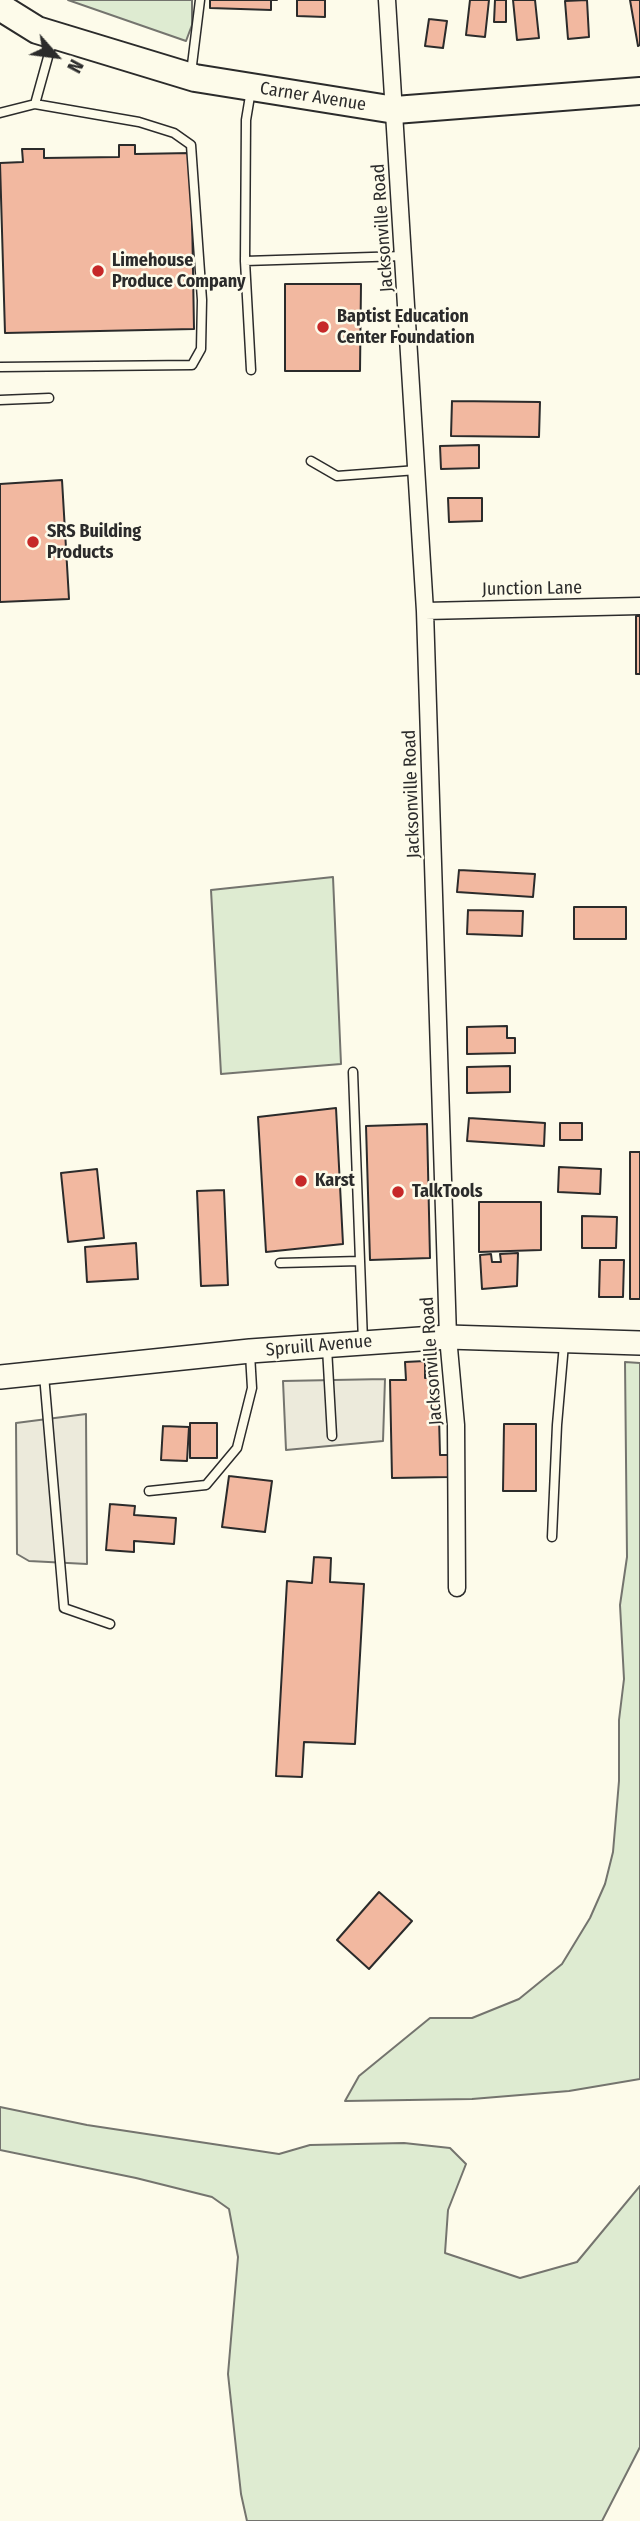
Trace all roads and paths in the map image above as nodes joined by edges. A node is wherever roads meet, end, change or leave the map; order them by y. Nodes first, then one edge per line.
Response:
1 (200, 0) edge
2 (387, 0) edge
3 (0, 7) edge
4 (54, 36) junction
5 (190, 76) junction
6 (251, 87) junction
7 (640, 91) edge
8 (35, 104) junction
9 (395, 110) junction
10 (0, 113) edge
11 (404, 256) junction
12 (245, 261) junction
13 (0, 367) edge
14 (251, 370) dead end
15 (49, 398) dead end
16 (0, 400) edge
17 (311, 461) dead end
18 (417, 470) junction
19 (640, 606) edge
20 (425, 611) junction
21 (353, 1072) dead end
22 (360, 1261) junction
23 (280, 1263) dead end
24 (448, 1337) junction
25 (565, 1341) junction
26 (363, 1342) junction
27 (640, 1343) edge
28 (327, 1345) junction
29 (250, 1351) junction
30 (44, 1373) junction
31 (0, 1377) edge
32 (332, 1436) dead end
33 (149, 1491) dead end
34 (552, 1537) dead end
35 (457, 1588) dead end
36 (110, 1624) dead end

1 - 5 lane
2 - 9 street, Jacksonville Road
3 - 4 main road, Carner Avenue
4 - 5 main road, Carner Avenue
4 - 8 lane
5 - 6 main road, Carner Avenue
6 - 9 main road, Carner Avenue
6 - 12 lane
7 - 9 main road, Carner Avenue
8 - 10 lane
8 - 13 lane
9 - 11 street, Jacksonville Road
11 - 12 lane
11 - 18 street, Jacksonville Road
12 - 14 lane
15 - 16 lane
17 - 18 lane
18 - 20 street, Jacksonville Road
19 - 20 street, Junction Lane
20 - 24 street, Jacksonville Road
21 - 22 lane
22 - 23 lane
22 - 26 lane
24 - 25 street, Spruill Avenue
24 - 26 street, Spruill Avenue
24 - 35 street, Jacksonville Road
25 - 27 street, Spruill Avenue
25 - 34 lane
26 - 28 street, Spruill Avenue
28 - 29 street, Spruill Avenue
28 - 32 lane
29 - 30 street, Spruill Avenue
29 - 33 lane
30 - 31 street, Spruill Avenue
30 - 36 lane

